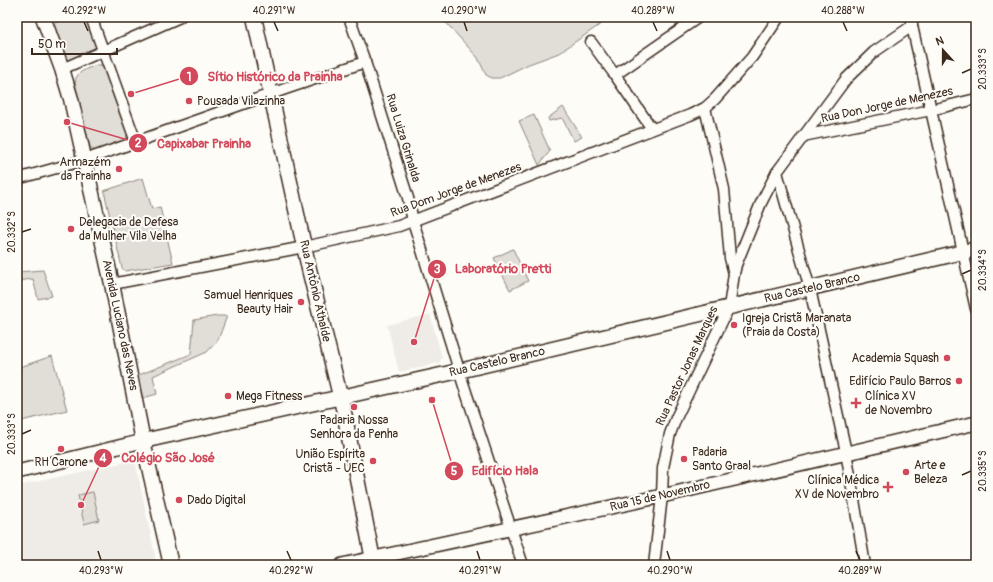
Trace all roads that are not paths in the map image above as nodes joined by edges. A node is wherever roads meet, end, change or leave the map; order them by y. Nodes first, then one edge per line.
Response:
1 (43, 17) edge
2 (91, 17) edge
3 (180, 17) edge
4 (254, 17) edge
5 (349, 17) edge
6 (699, 17) edge
7 (779, 17) edge
8 (912, 21) edge
9 (591, 42) dead end
10 (104, 52) junction
11 (365, 62) junction
12 (62, 69) junction
13 (615, 76) junction
14 (271, 94) junction
15 (976, 99) edge
16 (705, 108) junction
17 (931, 110) junction
18 (652, 130) junction
19 (804, 136) junction
20 (136, 142) junction
21 (85, 160) junction
22 (777, 172) junction
23 (17, 179) edge
24 (413, 221) junction
25 (304, 247) junction
26 (969, 250) edge
27 (734, 274) junction
28 (112, 284) junction
29 (810, 289) junction
30 (729, 307) junction
31 (976, 309) edge
32 (459, 371) junction
33 (340, 398) junction
34 (976, 423) edge
35 (143, 441) junction
36 (846, 452) junction
37 (17, 472) edge
38 (662, 496) junction
39 (511, 528) junction
40 (373, 562) edge
41 (171, 565) edge
42 (342, 565) edge
43 (523, 565) edge
44 (654, 565) edge
45 (865, 565) edge

1 - 12 main road, Avenida Luciano das Neves
2 - 10 street
3 - 10 street
4 - 14 main road, Rua Antônio Athaíde
5 - 11 street, Rua Luiza Grinalda
6 - 13 street
7 - 16 street
8 - 17 street
8 - 19 street, Rua Pastor Jonas Marques
9 - 13 street
10 - 12 street
10 - 20 street
11 - 14 street
11 - 24 street, Rua Luiza Grinalda
12 - 21 main road, Avenida Luciano das Neves
13 - 18 street
14 - 20 street
14 - 25 main road, Rua Antônio Athaíde
15 - 17 street, Rua Don Jorge de Menezes
16 - 18 street, Rua Dom Jorge de Menezes
16 - 27 street
17 - 19 street, Rua Don Jorge de Menezes
17 - 26 street
18 - 24 street, Rua Dom Jorge de Menezes
19 - 22 street, Rua Pastor Jonas Marques
20 - 21 street
21 - 23 street
21 - 28 main road, Avenida Luciano das Neves
22 - 27 street, Rua Pastor Jonas Marques
22 - 29 street
24 - 25 street, Rua Dom Jorge de Menezes
24 - 32 street, Rua Luiza Grinalda
25 - 28 street, Rua Dom Jorge de Menezes
25 - 33 main road, Rua Antônio Athaíde
26 - 29 main road, Rua Castelo Branco
26 - 31 street
27 - 30 street, Rua Pastor Jonas Marques
28 - 35 main road, Avenida Luciano das Neves
29 - 30 main road, Rua Castelo Branco
29 - 36 street
30 - 32 main road, Rua Castelo Branco
30 - 38 street, Rua Pastor Jonas Marques
32 - 33 main road, Rua Castelo Branco
32 - 39 street, Rua Luiza Grinalda
33 - 35 main road, Rua Castelo Branco
33 - 40 main road, Rua Antônio Athaíde
34 - 36 street, Rua 15 de Novembro
35 - 37 street, Rua Castelo Branco
35 - 41 main road, Avenida Luciano das Neves
36 - 38 street, Rua 15 de Novembro
36 - 45 street
38 - 39 street, Rua 15 de Novembro
38 - 44 street, Rua Pastor Jonas Marques
39 - 40 street, Rua 15 de Novembro
39 - 43 street, Rua Luiza Grinalda
40 - 42 street, Rua 15 de Novembro

